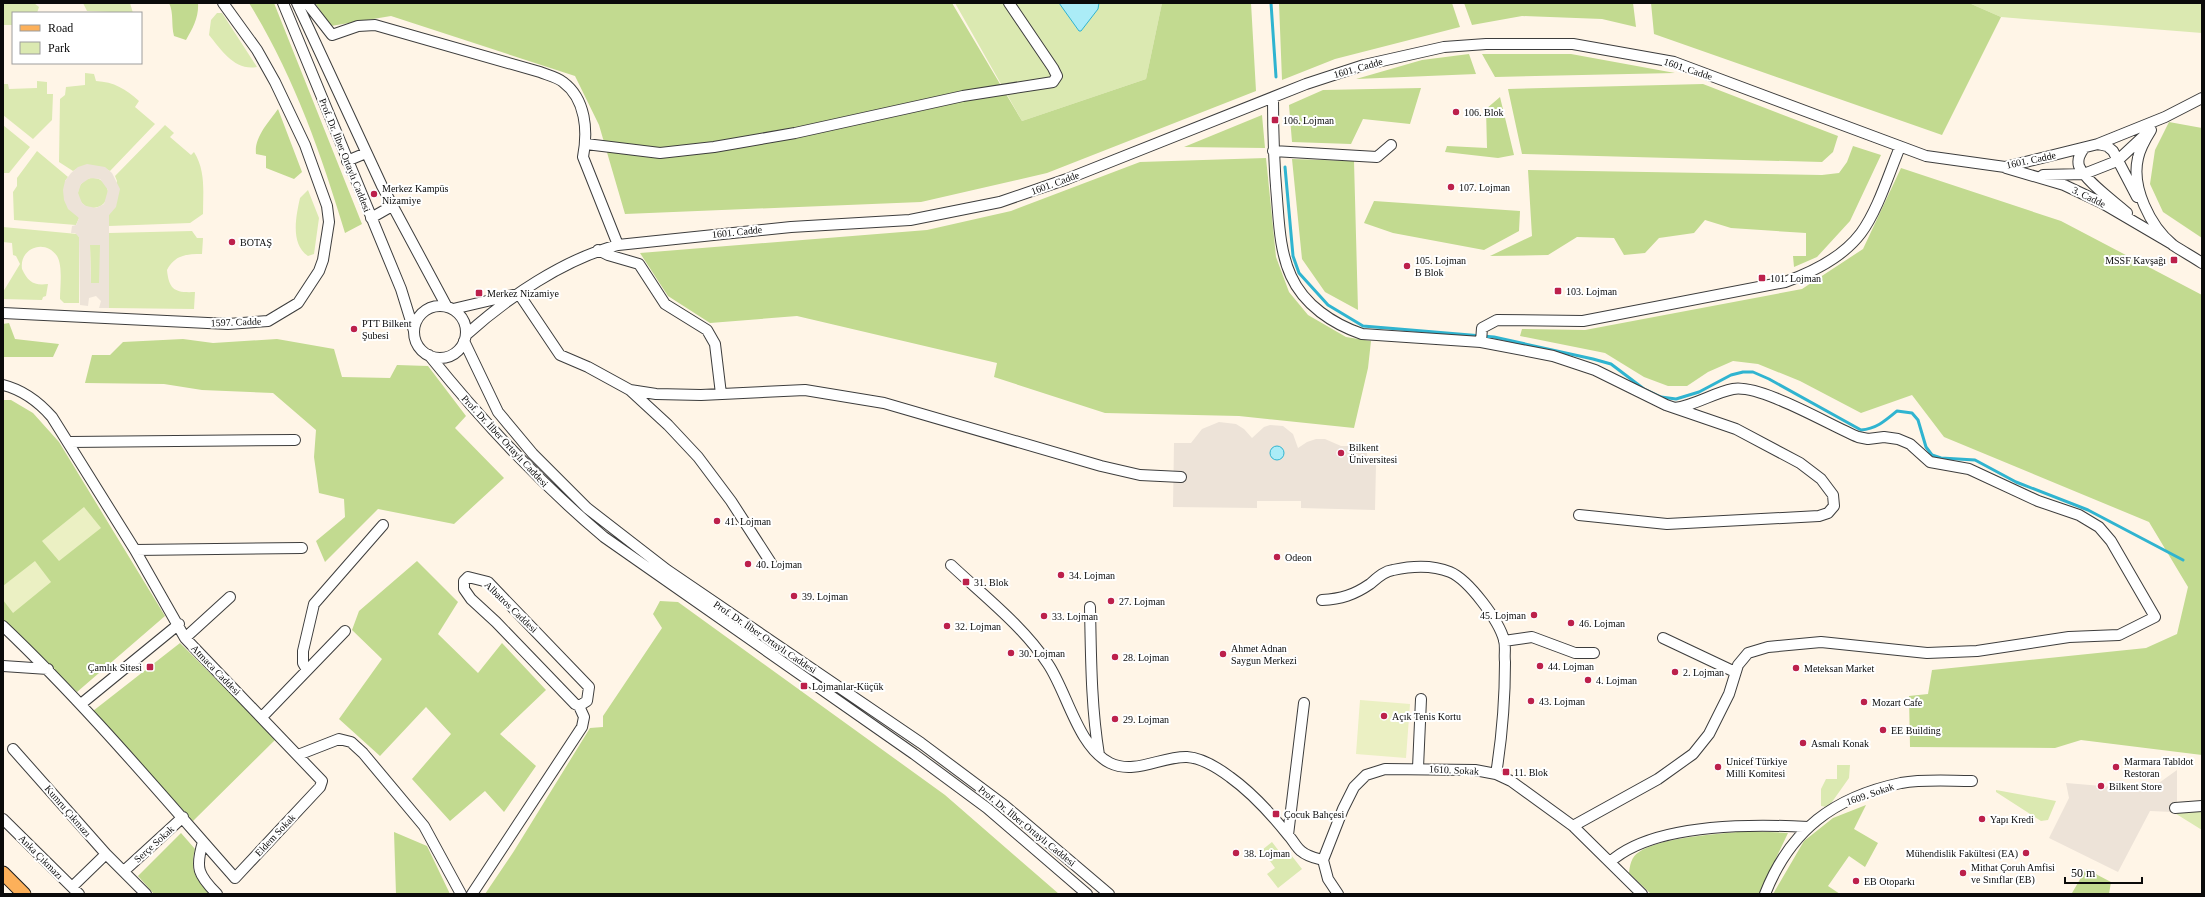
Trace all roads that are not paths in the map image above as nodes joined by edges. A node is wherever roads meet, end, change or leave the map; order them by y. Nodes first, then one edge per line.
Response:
1 (223, 3) edge
2 (283, 3) edge
3 (297, 3) edge
4 (307, 3) edge
5 (1009, 3) edge
6 (2202, 98) edge
7 (1273, 99) junction
8 (2165, 116) junction
9 (2151, 130) junction
10 (586, 144) junction
11 (2098, 144) junction
12 (1391, 145) dead end
13 (1900, 147) junction
14 (2084, 148) junction
15 (1273, 151) junction
16 (366, 153) junction
17 (347, 161) junction
18 (2118, 161) junction
19 (2005, 167) junction
20 (2084, 174) junction
21 (2035, 175) junction
22 (392, 206) junction
23 (2147, 212) junction
24 (371, 218) junction
25 (2141, 225) junction
26 (2172, 244) junction
27 (618, 245) junction
28 (598, 250) junction
29 (2202, 263) edge
30 (518, 294) junction
31 (450, 308) junction
32 (3, 313) edge
33 (414, 331) junction
34 (1482, 336) junction
35 (465, 338) junction
36 (429, 355) junction
37 (3, 385) edge
38 (630, 390) junction
39 (722, 394) junction
40 (1675, 408) junction
41 (295, 440) dead end
42 (69, 442) junction
43 (1181, 477) dead end
44 (1579, 515) dead end
45 (383, 525) dead end
46 (302, 548) dead end
47 (135, 550) junction
48 (771, 563) dead end
49 (951, 565) dead end
50 (230, 597) dead end
51 (1322, 600) dead end
52 (1090, 607) dead end
53 (179, 624) junction
54 (3, 626) edge
55 (345, 631) dead end
56 (185, 638) junction
57 (1663, 638) dead end
58 (1504, 641) junction
59 (1594, 653) dead end
60 (3, 666) edge
61 (48, 670) junction
62 (307, 670) junction
63 (1735, 672) junction
64 (1421, 699) dead end
65 (1304, 703) dead end
66 (81, 704) junction
67 (579, 706) junction
68 (262, 717) junction
69 (13, 749) dead end
70 (298, 754) junction
71 (1099, 755) junction
72 (1418, 768) junction
73 (1496, 774) junction
74 (1972, 781) dead end
75 (2202, 806) edge
76 (2175, 808) dead end
77 (184, 817) junction
78 (3, 819) edge
79 (1573, 826) junction
80 (1808, 827) junction
81 (1288, 835) junction
82 (203, 842) junction
83 (106, 854) junction
84 (1323, 860) junction
85 (1610, 862) junction
86 (124, 871) junction
87 (3, 873) edge
88 (75, 891) edge
89 (24, 894) edge
90 (146, 894) edge
91 (217, 894) edge
92 (461, 894) edge
93 (472, 894) edge
94 (1087, 894) edge
95 (1109, 894) edge
96 (1338, 894) edge
97 (1642, 894) edge
98 (1765, 894) edge

1 - 32 street, 1597. Cadde
2 - 17 street, Prof. Dr. İlber Ortaylı Caddesi
3 - 16 street, Prof. Dr. İlber Ortaylı Caddesi
4 - 10 street
5 - 10 street
6 - 8 street, 1601. Cadde
7 - 13 street, 1601. Cadde
7 - 15 street
7 - 27 street, 1601. Cadde
8 - 9 street, 3. Cadde
8 - 11 street, 1601. Cadde
9 - 18 street, 3. Cadde
9 - 23 street
10 - 27 street
11 - 14 street, 1601. Cadde
11 - 18 street
12 - 15 street
13 - 19 street, 1601. Cadde
13 - 34 street
14 - 19 street, 1601. Cadde
14 - 20 street, 3. Cadde
15 - 34 street
16 - 17 street
16 - 22 street, Prof. Dr. İlber Ortaylı Caddesi
17 - 24 street, Prof. Dr. İlber Ortaylı Caddesi
18 - 20 street, 3. Cadde
18 - 23 street
19 - 21 street, 3. Cadde
20 - 21 street, 3. Cadde
20 - 25 street, 3. Cadde
21 - 25 street, 3. Cadde
22 - 24 street
22 - 31 street, Prof. Dr. İlber Ortaylı Caddesi
23 - 26 street
24 - 33 street, Prof. Dr. İlber Ortaylı Caddesi
25 - 26 street, 3. Cadde
26 - 29 street, 3. Cadde
27 - 28 street, 1601. Cadde
28 - 30 street, 1601. Cadde
28 - 39 street
30 - 31 street, 1601. Cadde
30 - 35 street, 1601. Cadde
30 - 38 street
31 - 33 street
31 - 35 street, Prof. Dr. İlber Ortaylı Caddesi
33 - 36 street, Prof. Dr. İlber Ortaylı Caddesi
34 - 40 street
35 - 36 street
35 - 95 street, Prof. Dr. İlber Ortaylı Caddesi
36 - 94 street, Prof. Dr. İlber Ortaylı Caddesi
37 - 42 street, Atmaca Caddesi
38 - 39 street
38 - 48 street
39 - 43 street
40 - 44 street
40 - 63 street
41 - 42 street
42 - 47 street, Atmaca Caddesi
45 - 62 street
46 - 47 street
47 - 53 street, Atmaca Caddesi
49 - 71 street
50 - 56 street
51 - 58 street
52 - 71 street
53 - 56 street, Atmaca Caddesi
53 - 66 street
54 - 61 street
55 - 62 street
56 - 68 street, Atmaca Caddesi
57 - 63 street
58 - 59 street
58 - 73 street
60 - 61 street
61 - 66 street
62 - 68 street
63 - 79 street
64 - 72 street
65 - 81 street
66 - 77 street
67 - 67 street, Albatros Caddesi
67 - 93 street
68 - 70 street, Atmaca Caddesi
69 - 83 street, Kumru Çıkmazı
70 - 82 street, Eldem Sokak
70 - 92 street
71 - 81 street
72 - 73 street, 1610. Sokak
72 - 84 street, 1610. Sokak
73 - 79 street, 1610. Sokak
74 - 80 street, 1609. Sokak
75 - 76 street
77 - 82 street
77 - 86 street, Serçe Sokak
78 - 88 street, Anka Çıkmazı
79 - 85 street, 1610. Sokak
80 - 85 street
80 - 98 street, 1609. Sokak
81 - 84 street
82 - 91 street
83 - 86 street, Kumru Çıkmazı
83 - 88 street
84 - 96 street
85 - 97 street, 1610. Sokak
86 - 90 street, Kumru Çıkmazı
87 - 89 main road

